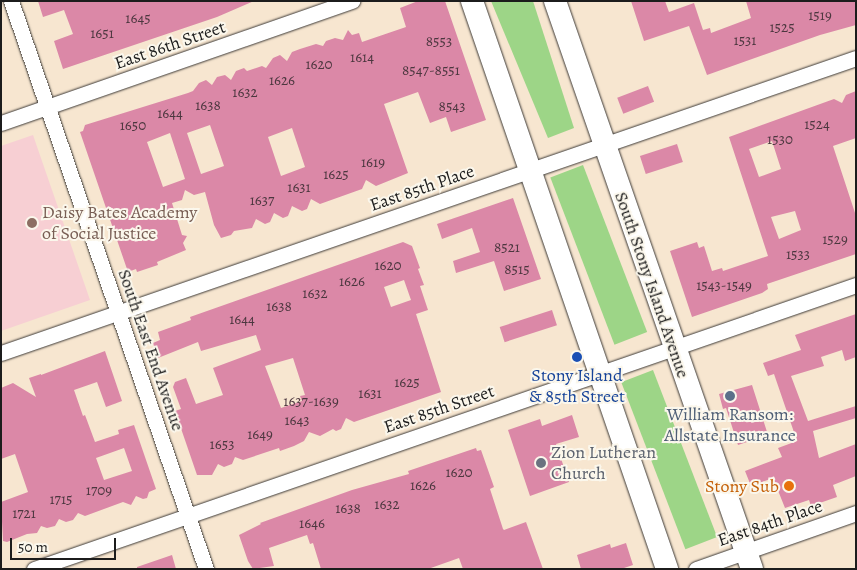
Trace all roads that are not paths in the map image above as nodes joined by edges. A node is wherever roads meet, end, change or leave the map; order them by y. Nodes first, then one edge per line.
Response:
1 (11, 1) edge
2 (352, 1) edge
3 (472, 1) edge
4 (555, 1) edge
5 (856, 58) edge
6 (47, 108) junction
7 (1, 123) edge
8 (604, 144) junction
9 (531, 170) junction
10 (856, 285) edge
11 (118, 313) junction
12 (674, 348) junction
13 (1, 353) edge
14 (600, 373) junction
15 (856, 513) edge
16 (188, 515) junction
17 (749, 560) edge
18 (34, 569) edge
19 (206, 569) edge
20 (667, 569) edge
21 (696, 569) edge

1 - 6 street, South East End Avenue
2 - 6 street, East 86th Street
3 - 9 highway
4 - 8 highway, South Stony Island Avenue
5 - 8 street, East 85th Place
6 - 7 street, East 86th Street
6 - 11 street, South East End Avenue
8 - 9 street, East 85th Place
8 - 12 highway, South Stony Island Avenue
9 - 11 street, East 85th Place
9 - 14 highway
10 - 12 street, East 85th Street
11 - 13 street, East 85th Place
11 - 16 street, South East End Avenue
12 - 14 street, East 85th Street
12 - 17 highway, South Stony Island Avenue
14 - 16 street, East 85th Street
14 - 20 highway
15 - 17 street, East 84th Place
16 - 18 street, East 85th Street
16 - 19 street, South East End Avenue
17 - 21 street, East 84th Place

